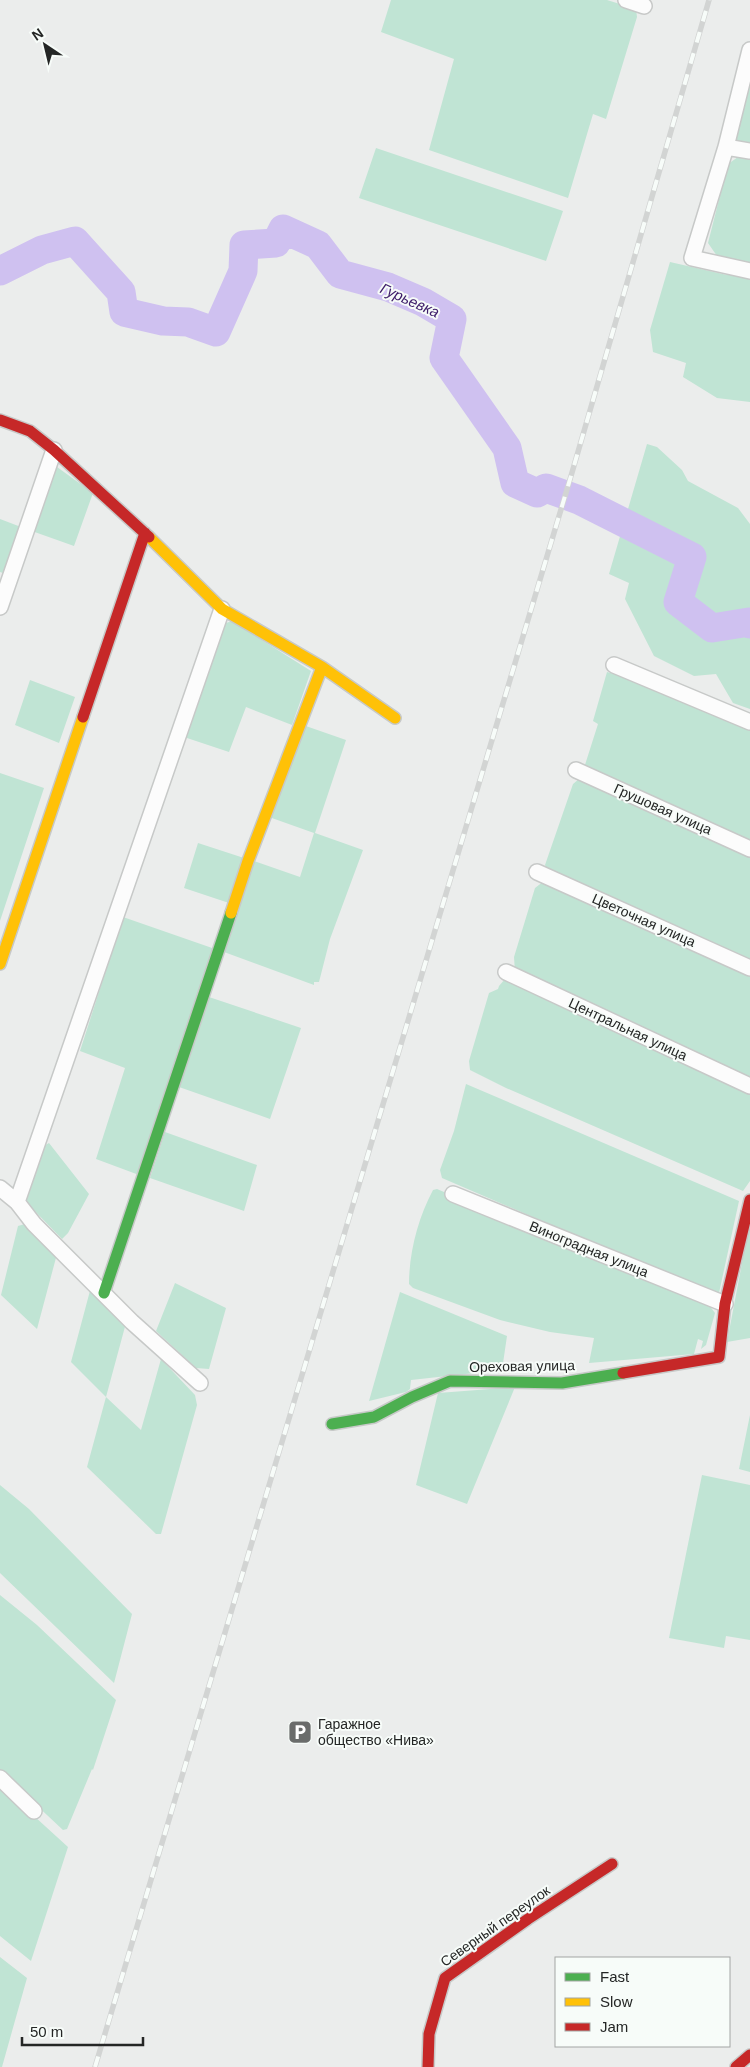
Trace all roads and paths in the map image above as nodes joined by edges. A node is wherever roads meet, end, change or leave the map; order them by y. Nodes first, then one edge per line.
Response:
1 (626, 0) edge
2 (644, 6) dead end
3 (750, 50) edge
4 (726, 147) junction
5 (750, 151) edge
6 (750, 271) edge
7 (0, 420) edge
8 (54, 450) junction
9 (145, 533) junction
10 (0, 607) edge
11 (222, 609) junction
12 (614, 665) dead end
13 (322, 668) junction
14 (395, 718) dead end
15 (750, 722) edge
16 (576, 770) dead end
17 (750, 849) edge
18 (537, 872) dead end
19 (0, 964) edge
20 (750, 968) edge
21 (506, 972) dead end
22 (750, 1086) edge
23 (0, 1188) edge
24 (453, 1194) dead end
25 (750, 1200) edge
26 (17, 1202) junction
27 (104, 1293) junction
28 (725, 1304) junction
29 (200, 1383) dead end
30 (332, 1424) dead end
31 (0, 1778) edge
32 (34, 1811) dead end
33 (612, 1864) dead end
34 (750, 2055) edge
35 (428, 2067) edge
36 (736, 2067) edge

1 - 2 street
3 - 4 street
4 - 5 street
4 - 6 street
7 - 8 street
8 - 9 street
8 - 10 street
9 - 11 street
9 - 19 street
11 - 13 street
11 - 26 street
12 - 15 street
13 - 14 street
13 - 27 street
16 - 17 street, Грушовая улица
18 - 20 street, Цветочная улица
21 - 22 street, Центральная улица
23 - 26 street
24 - 28 street, Виноградная улица
25 - 28 street
26 - 27 street
27 - 29 street
28 - 30 street, Ореховая улица
31 - 32 street
33 - 35 street, Северный переулок
34 - 36 street

